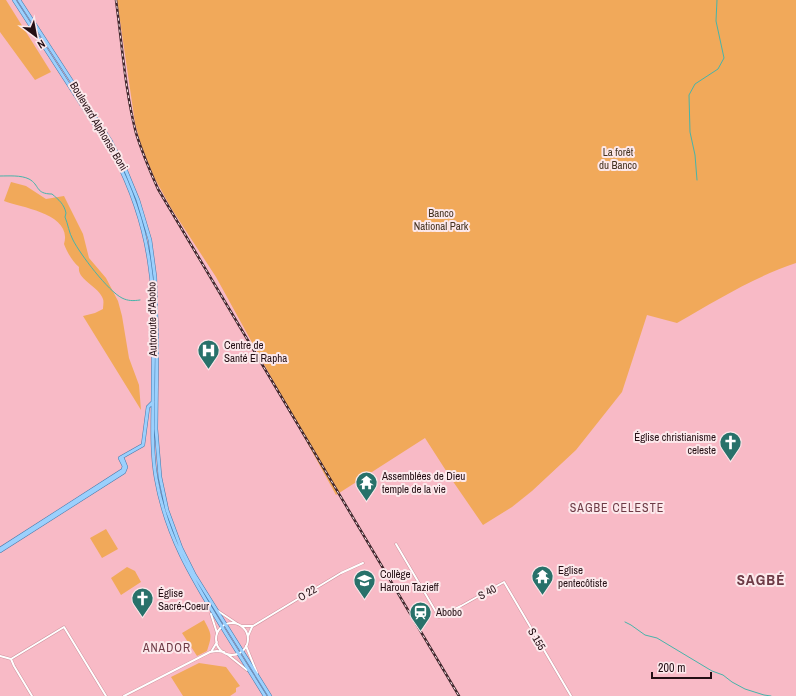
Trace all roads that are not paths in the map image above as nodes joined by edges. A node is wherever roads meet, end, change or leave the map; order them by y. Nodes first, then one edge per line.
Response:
1 (14, 0) edge
2 (20, 0) edge
3 (153, 402) junction
4 (396, 544) dead end
5 (181, 548) joint
6 (0, 550) edge
7 (363, 563) dead end
8 (504, 582) joint
9 (208, 604) junction
10 (218, 611) junction
11 (211, 614) joint
12 (237, 624) junction
13 (224, 626) junction
14 (242, 626) junction
15 (253, 626) junction
16 (217, 633) junction
17 (248, 636) junction
18 (217, 642) junction
19 (246, 646) junction
20 (210, 652) junction
21 (225, 653) junction
22 (240, 653) junction
23 (0, 656) edge
24 (11, 659) junction
25 (251, 673) junction
26 (259, 678) junction
27 (32, 696) edge
28 (106, 696) edge
29 (124, 696) edge
30 (265, 696) edge
31 (270, 696) edge
32 (571, 696) edge

1 - 3 main road, Autoroute d'Abobo
2 - 5 main road, Boulevard Alphonse Boni
3 - 6 main road
3 - 9 main road, Autoroute d'Abobo
4 - 8 street, S 40
5 - 10 main road, Autoroute d'Abobo
7 - 15 street, O 22
8 - 32 street, S 155
9 - 11 main road
9 - 13 main road, Autoroute d'Abobo
10 - 12 street
10 - 13 main road, Autoroute d'Abobo
11 - 16 street
12 - 13 street
12 - 14 street
13 - 16 street
13 - 22 main road, Autoroute d'Abobo
14 - 15 street
14 - 17 street
15 - 17 street
16 - 18 street
17 - 19 street
18 - 20 street
18 - 21 street
19 - 22 street
19 - 26 street
20 - 21 street
20 - 29 street
21 - 22 street
21 - 25 street
22 - 25 main road
22 - 26 main road
23 - 24 street
24 - 27 street
24 - 28 street
25 - 30 main road
26 - 31 main road

